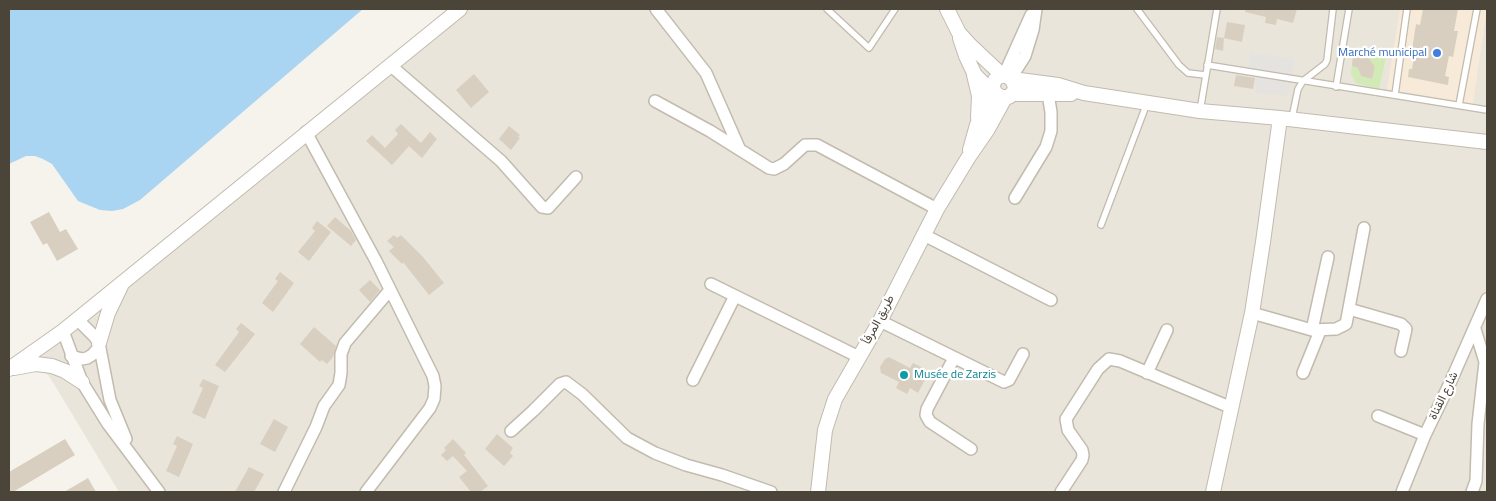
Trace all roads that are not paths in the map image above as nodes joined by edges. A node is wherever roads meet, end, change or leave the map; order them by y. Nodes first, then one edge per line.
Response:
1 (460, 9) edge
2 (656, 9) edge
3 (827, 9) edge
4 (895, 9) edge
5 (947, 9) edge
6 (1035, 9) edge
7 (1138, 9) edge
8 (1217, 9) edge
9 (1333, 9) edge
10 (1349, 9) edge
11 (1408, 9) edge
12 (1477, 9) edge
13 (959, 33) junction
14 (390, 65) junction
15 (1207, 65) junction
16 (971, 68) junction
17 (1205, 76) junction
18 (1008, 77) junction
19 (1303, 81) junction
20 (1336, 86) junction
21 (1001, 93) junction
22 (1084, 93) junction
23 (1048, 94) junction
24 (1394, 95) junction
25 (655, 101) dead end
26 (1147, 103) junction
27 (1459, 105) junction
28 (1487, 110) edge
29 (1200, 111) junction
30 (1286, 119) junction
31 (977, 125) junction
32 (306, 132) junction
33 (1487, 142) edge
34 (740, 150) junction
35 (968, 158) junction
36 (576, 177) dead end
37 (1015, 198) dead end
38 (937, 209) junction
39 (1101, 225) dead end
40 (1364, 228) dead end
41 (924, 235) junction
42 (1328, 257) dead end
43 (122, 283) junction
44 (711, 284) dead end
45 (390, 290) junction
46 (735, 296) junction
47 (1487, 299) edge
48 (1051, 300) dead end
49 (1348, 309) junction
50 (1252, 313) junction
51 (76, 320) junction
52 (880, 321) junction
53 (1475, 329) junction
54 (1167, 330) dead end
55 (1316, 330) junction
56 (63, 331) junction
57 (99, 345) junction
58 (1401, 351) dead end
59 (1022, 354) dead end
60 (72, 356) junction
61 (859, 357) junction
62 (954, 358) junction
63 (10, 369) edge
64 (1147, 373) junction
65 (1303, 373) dead end
66 (693, 380) dead end
67 (82, 382) junction
68 (1232, 408) junction
69 (1378, 416) dead end
70 (510, 431) dead end
71 (1425, 435) junction
72 (971, 449) dead end
73 (138, 463) junction
74 (158, 492) edge
75 (284, 492) edge
76 (366, 492) edge
77 (771, 492) edge
78 (818, 492) edge
79 (1061, 492) edge
80 (1213, 492) edge
81 (1402, 492) edge
82 (1472, 492) edge

1 - 14 street
2 - 34 street
3 - 4 lane
5 - 13 street
6 - 18 street
7 - 17 lane
8 - 15 lane
9 - 19 lane
10 - 20 lane
11 - 24 lane
12 - 27 lane
13 - 16 street
13 - 18 street
14 - 32 street
14 - 36 street
15 - 17 lane
15 - 19 lane
16 - 21 street
16 - 31 street
17 - 29 lane
18 - 21 street
18 - 21 street
18 - 22 street
19 - 20 lane
19 - 30 lane
20 - 24 lane
21 - 23 street
21 - 31 street
21 - 35 street
22 - 23 street
22 - 26 street
23 - 37 street
24 - 27 lane
25 - 34 street
26 - 29 street
26 - 39 lane
27 - 28 lane
29 - 30 street
30 - 33 street
30 - 50 street
31 - 35 street
32 - 43 street
32 - 45 street
34 - 38 street
35 - 38 street, طريق المرفأ
38 - 41 street, طريق المرفأ
40 - 49 street
41 - 48 street
41 - 52 street, طريق المرفأ
42 - 55 street
43 - 51 street
43 - 57 street
44 - 46 street
45 - 75 street
45 - 76 street
46 - 61 street
46 - 66 street
47 - 53 street, شارع القناة
49 - 55 street
49 - 58 street
50 - 55 street
50 - 68 street
51 - 56 street
51 - 57 street
52 - 61 street, طريق المرفأ
52 - 62 street
53 - 71 street, شارع القناة
53 - 82 street
54 - 64 street
55 - 65 street
56 - 60 street
56 - 63 street
57 - 60 street
57 - 73 street
59 - 62 street
60 - 67 street
61 - 78 street, طريق المرفأ
62 - 72 street
63 - 67 street
64 - 68 street
64 - 79 street
67 - 73 street
68 - 80 street
69 - 71 street
70 - 77 street
71 - 81 street, شارع القناة
73 - 74 street

